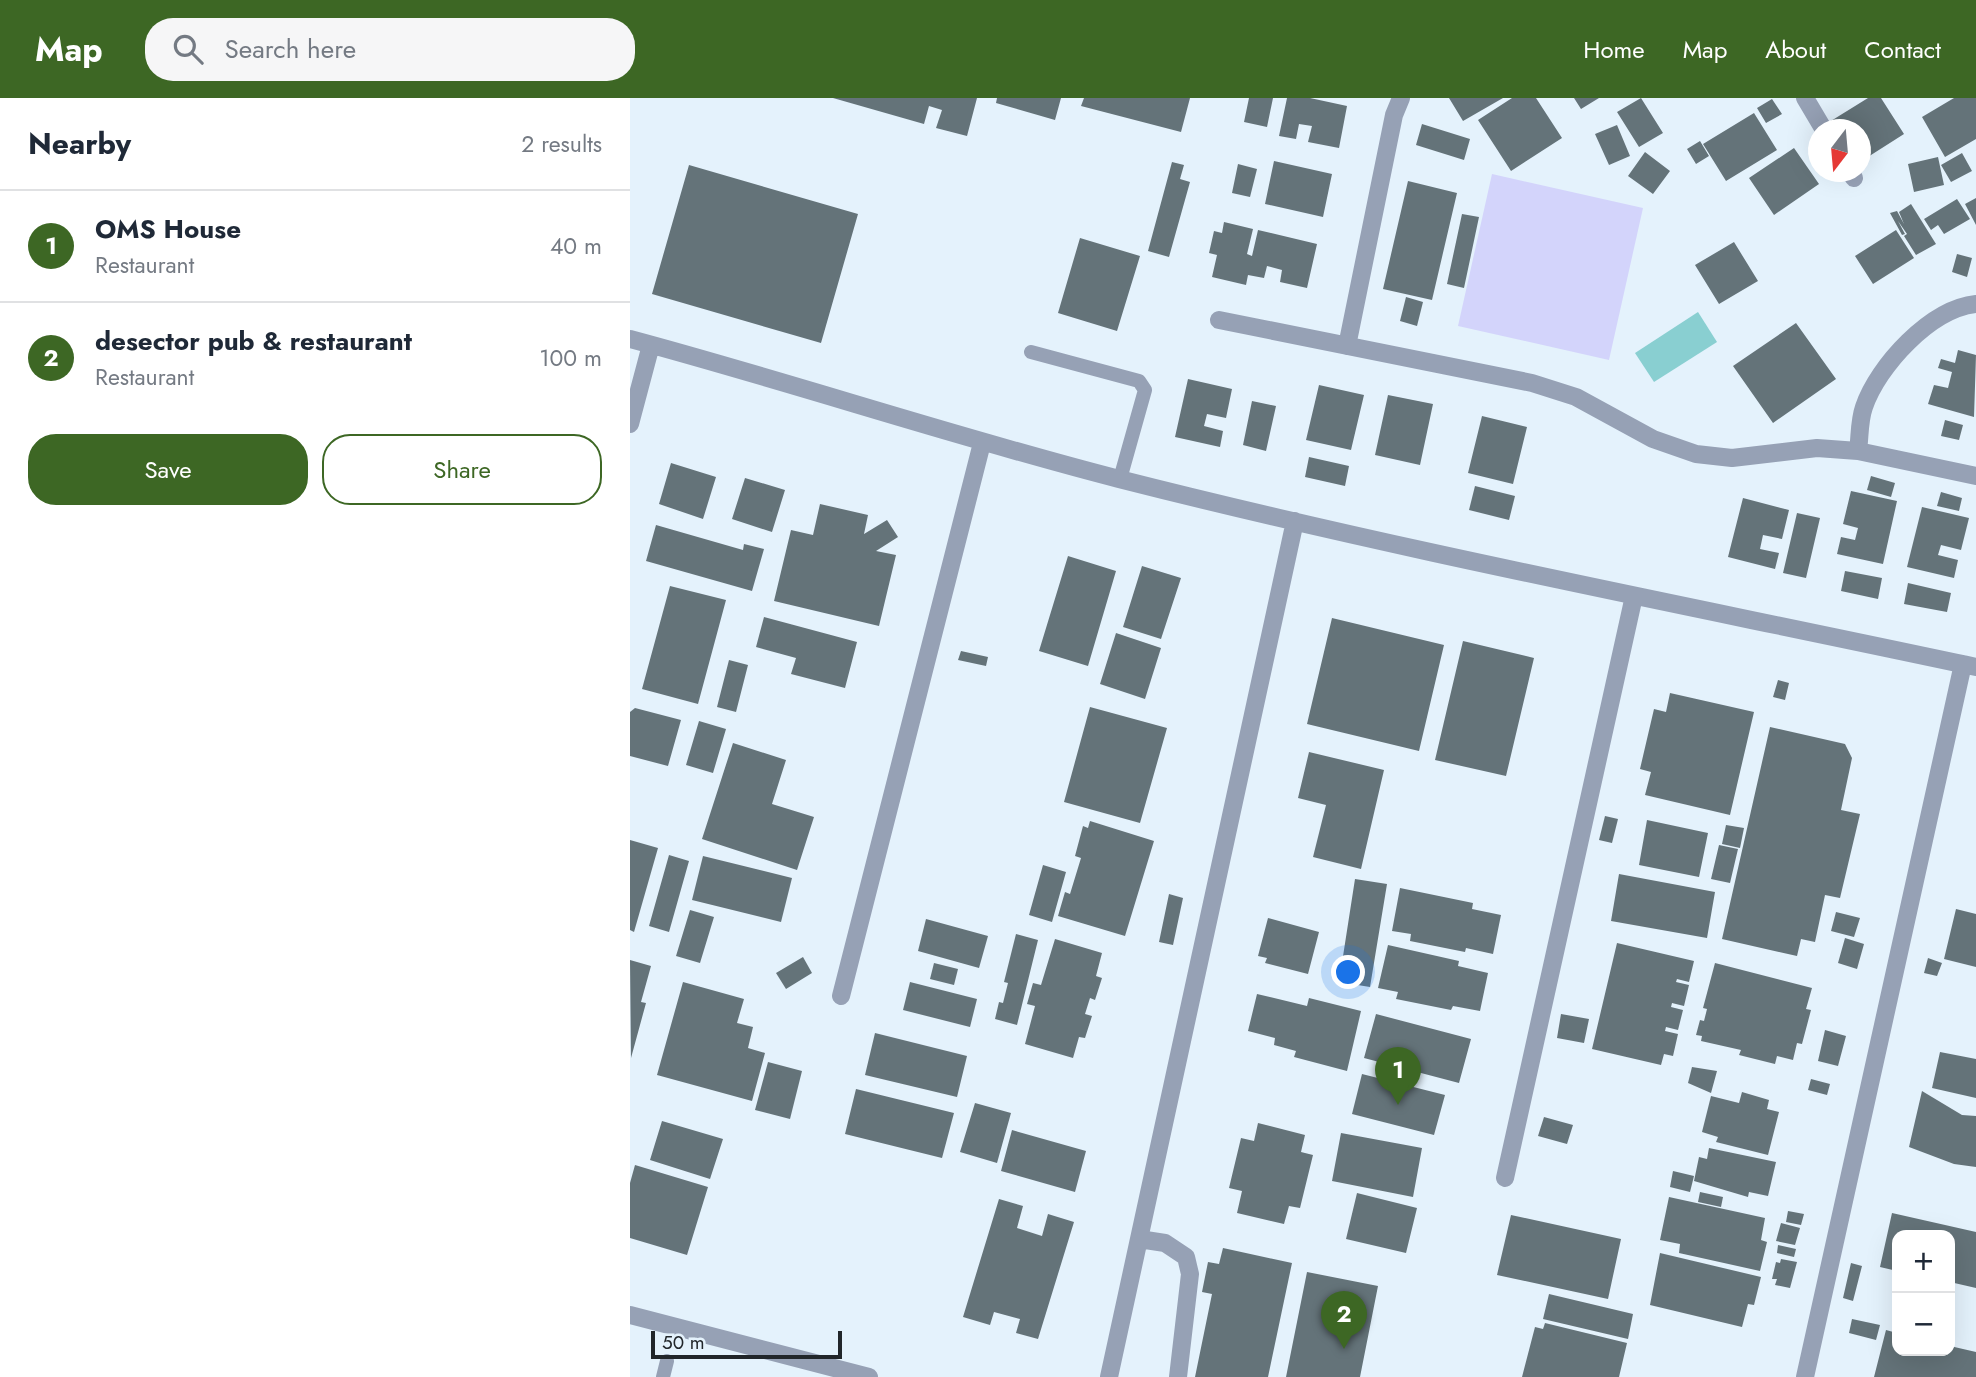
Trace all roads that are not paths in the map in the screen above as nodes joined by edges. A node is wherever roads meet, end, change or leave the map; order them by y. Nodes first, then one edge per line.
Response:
1 (1401, 98) edge
2 (1805, 98) edge
3 (1817, 119) edge
4 (1976, 304) edge
5 (1219, 320) dead end
6 (630, 339) edge
7 (651, 345) junction
8 (1347, 346) junction
9 (1031, 352) dead end
10 (630, 424) edge
11 (982, 443) junction
12 (1858, 451) junction
13 (1976, 476) edge
14 (1121, 479) junction
15 (1295, 521) junction
16 (1634, 596) junction
17 (1969, 665) edge
18 (841, 996) dead end
19 (1505, 1178) dead end
20 (1139, 1239) junction
21 (630, 1315) edge
22 (667, 1361) dead end
23 (663, 1377) edge
24 (869, 1377) edge
25 (1109, 1377) edge
26 (1178, 1377) edge
27 (1805, 1377) edge

1 - 8 street
2 - 3 street
4 - 12 street
5 - 8 street
6 - 7 street
7 - 10 street
7 - 11 street
8 - 12 street
9 - 14 lane
11 - 14 street
11 - 18 street
12 - 13 street
14 - 15 street
15 - 16 street
15 - 20 street
16 - 17 street
16 - 19 street
17 - 27 street
20 - 25 street
20 - 26 street
21 - 24 street
22 - 23 lane

